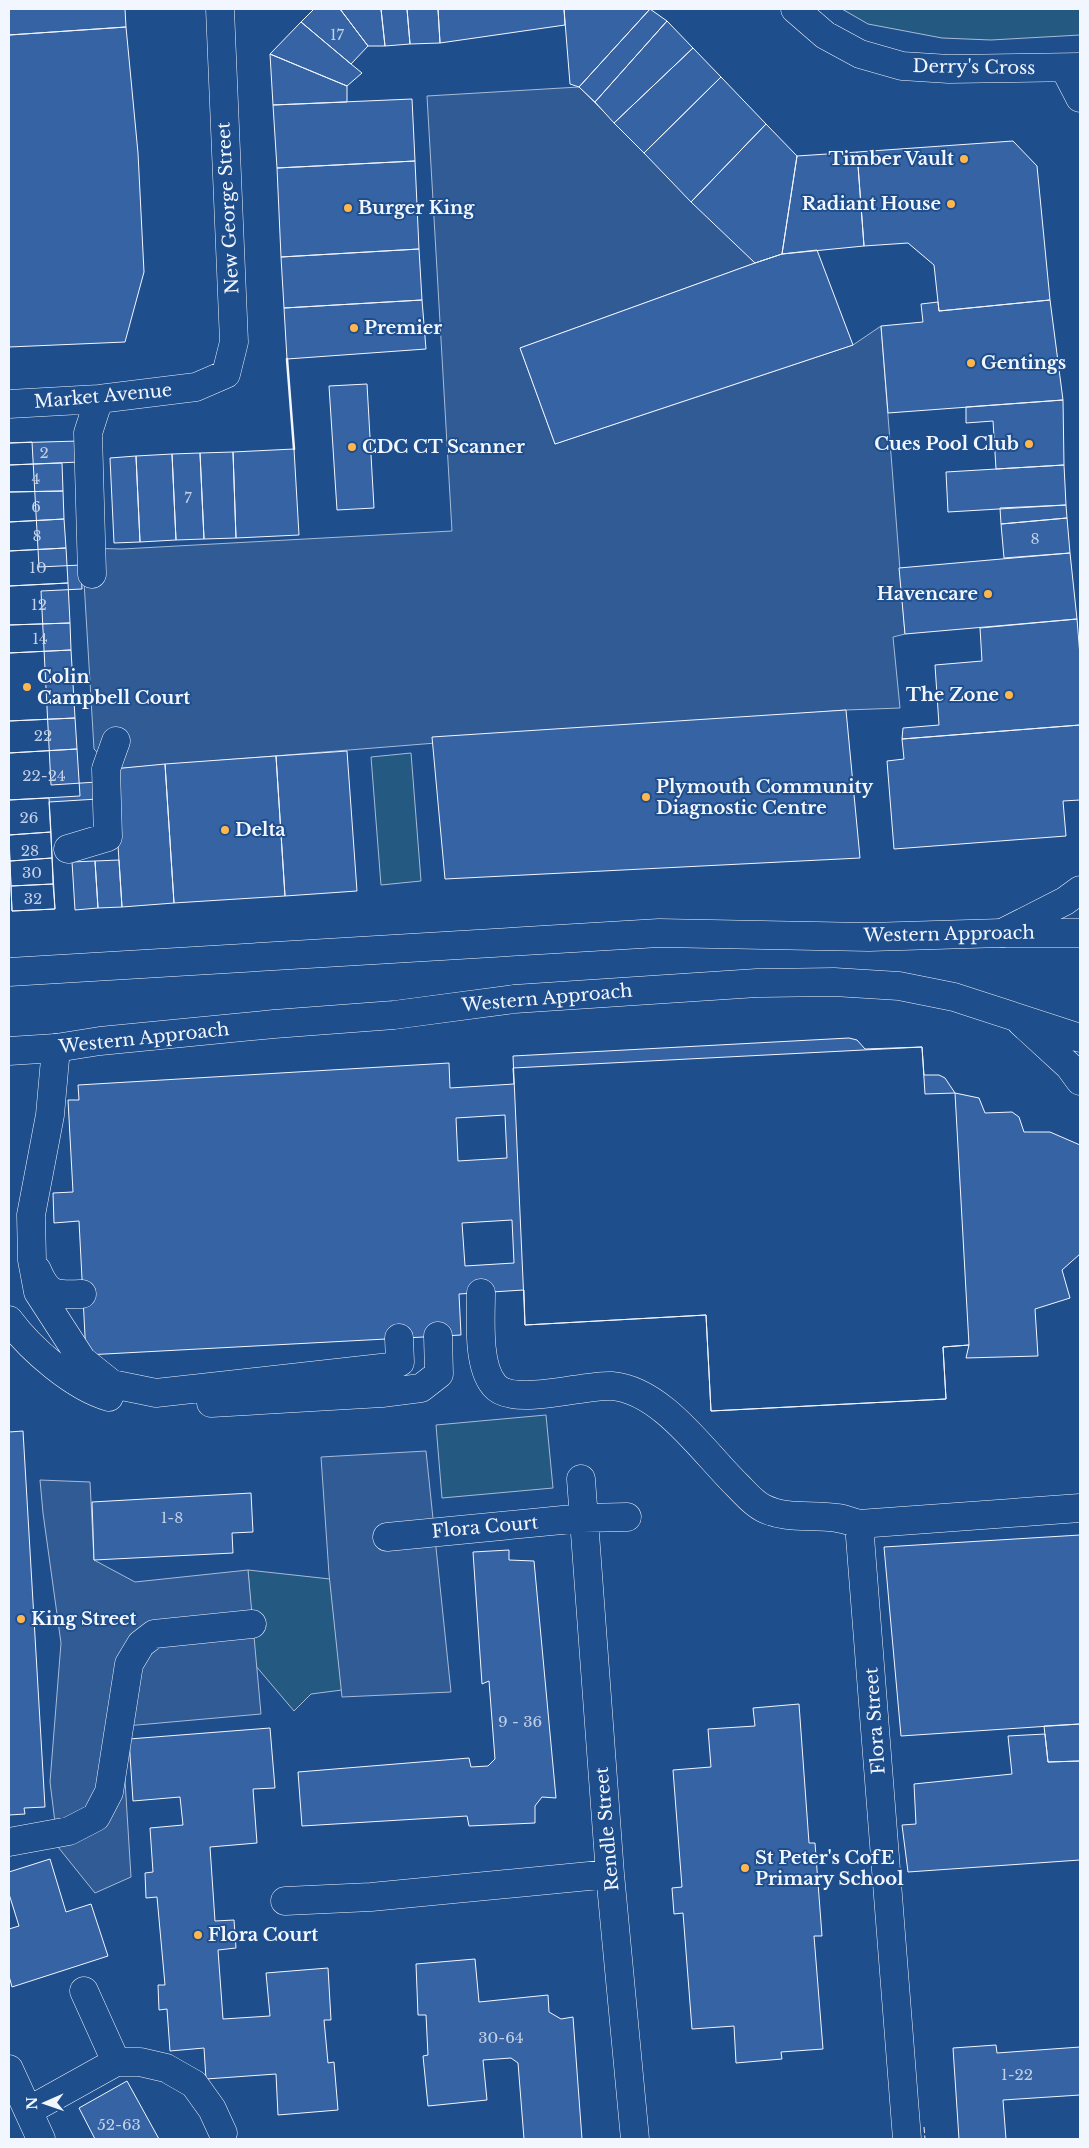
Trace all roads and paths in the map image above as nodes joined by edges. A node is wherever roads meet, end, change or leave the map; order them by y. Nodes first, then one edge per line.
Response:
1 (220, 9) edge
2 (795, 9) edge
3 (1072, 68) edge
4 (1080, 98) edge
5 (196, 387) joint
6 (99, 399) junction
7 (9, 404) edge
8 (92, 574) dead end
9 (116, 741) dead end
10 (68, 849) dead end
11 (1080, 890) edge
12 (1002, 933) junction
13 (1080, 933) edge
14 (9, 972) edge
15 (1014, 1015) junction
16 (1080, 1038) edge
17 (56, 1048) junction
18 (9, 1051) edge
19 (1080, 1081) edge
20 (32, 1260) junction
21 (481, 1293) dead end
22 (82, 1294) dead end
23 (12, 1328) edge
24 (438, 1336) dead end
25 (399, 1338) dead end
26 (581, 1479) dead end
27 (1080, 1508) edge
28 (627, 1517) dead end
29 (583, 1518) junction
30 (859, 1524) junction
31 (387, 1536) dead end
32 (252, 1624) dead end
33 (9, 1842) edge
34 (610, 1874) junction
35 (285, 1902) dead end
36 (84, 1991) dead end
37 (116, 2062) junction
38 (9, 2070) edge
39 (28, 2111) junction
40 (223, 2133) dead end
41 (41, 2139) edge
42 (635, 2139) edge
43 (907, 2139) edge

1 - 5 street, New George Street
2 - 3 street, Derry's Cross
3 - 4 street
5 - 6 street, Market Avenue
6 - 7 street, Market Avenue
6 - 8 street
9 - 10 street
11 - 12 street
12 - 13 street, Western Approach
12 - 14 street, Western Approach
15 - 16 street, Western Approach
15 - 17 street, Western Approach
15 - 19 street
17 - 18 street, Western Approach
17 - 20 street
20 - 22 street
20 - 25 street
21 - 30 street
23 - 24 street
26 - 29 street, Rendle Street
27 - 30 street
28 - 29 street
29 - 31 street, Flora Court
29 - 34 street, Rendle Street
30 - 43 street, Flora Street
32 - 33 street
34 - 35 street
34 - 42 street, Rendle Street
36 - 37 street
37 - 39 street
37 - 40 street
38 - 39 street
39 - 41 street

